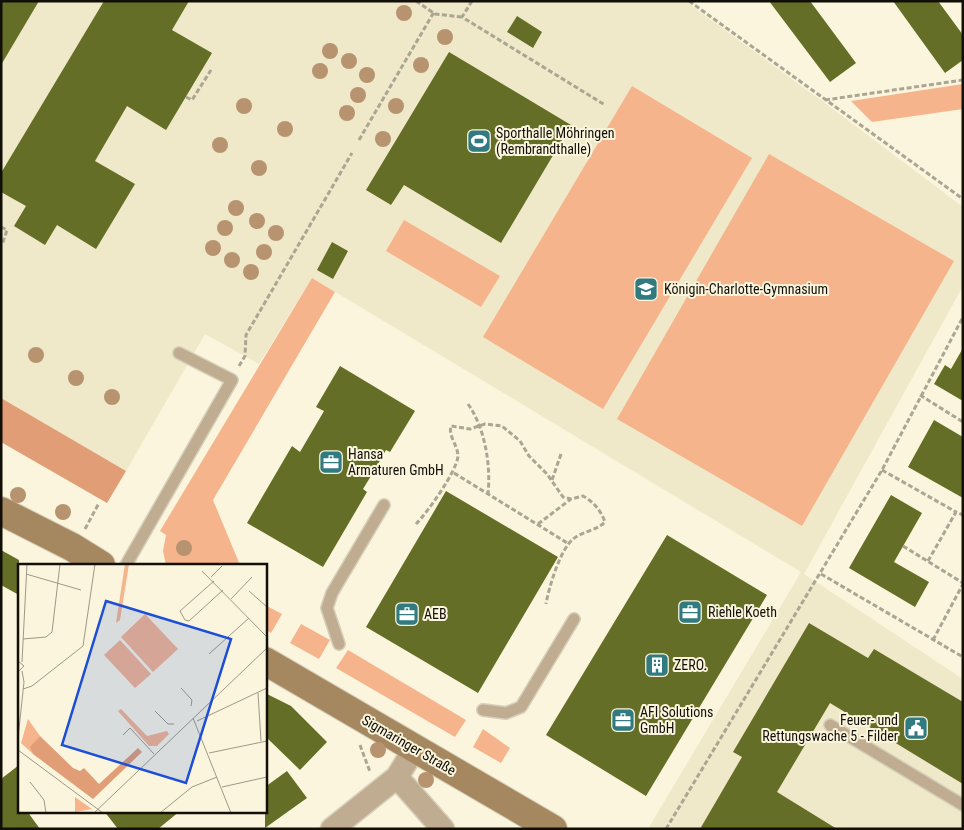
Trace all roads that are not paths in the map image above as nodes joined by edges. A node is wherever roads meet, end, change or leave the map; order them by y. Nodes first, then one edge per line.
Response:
1 (179, 353) dead end
2 (384, 505) dead end
3 (1, 511) edge
4 (99, 564) edge
5 (127, 564) edge
6 (574, 619) dead end
7 (340, 644) dead end
8 (266, 662) edge
9 (482, 710) dead end
10 (830, 725) dead end
11 (415, 748) junction
12 (397, 777) junction
13 (963, 805) edge
14 (332, 829) edge
15 (443, 829) edge
16 (553, 829) edge

1 - 5 lane
2 - 7 lane
3 - 4 main road
6 - 9 lane
8 - 11 main road, Sigmaringer Straße
10 - 13 lane
11 - 12 street
11 - 16 main road, Sigmaringer Straße
12 - 14 street
12 - 15 street

